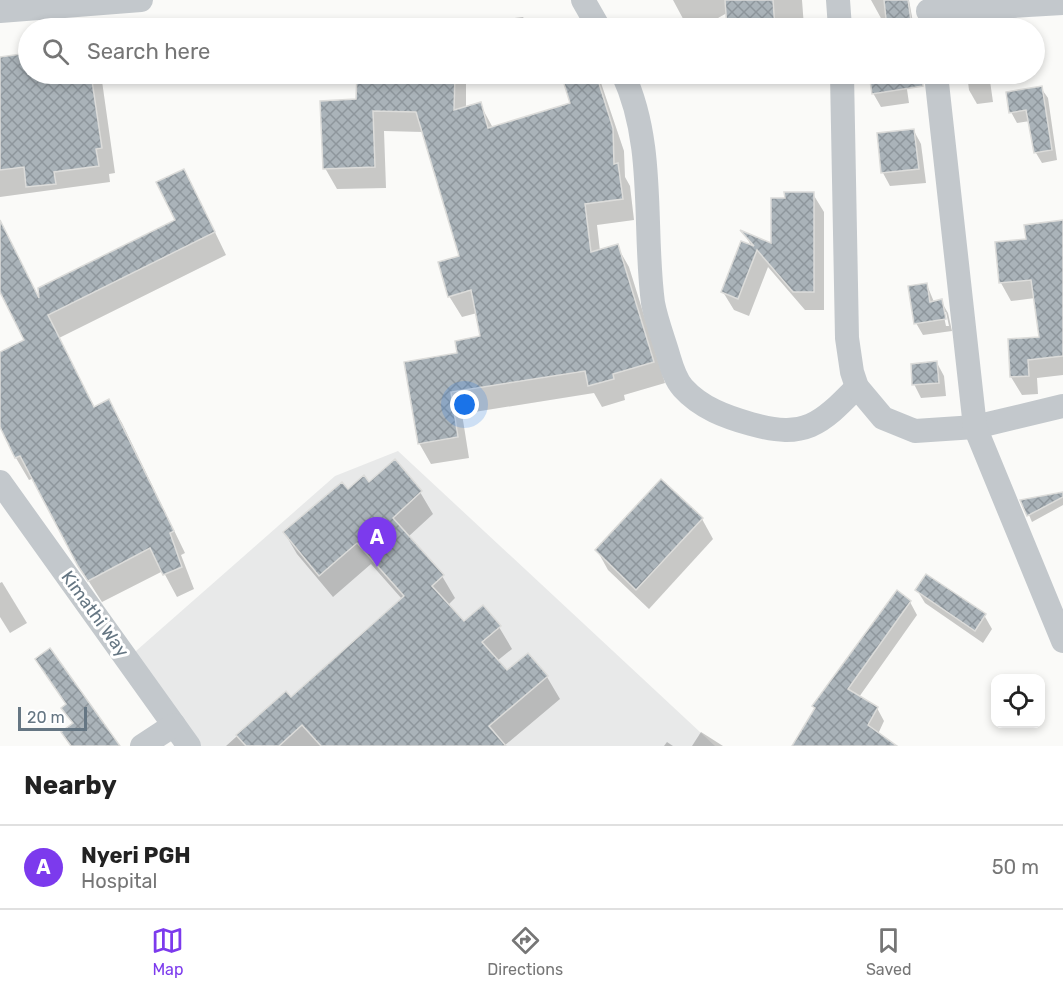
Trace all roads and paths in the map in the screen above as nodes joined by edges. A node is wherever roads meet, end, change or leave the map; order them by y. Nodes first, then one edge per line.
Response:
1 (141, 0) edge
2 (583, 0) edge
3 (838, 0) edge
4 (1063, 3) edge
5 (0, 11) edge
6 (929, 13) edge
7 (593, 18) edge
8 (839, 18) edge
9 (627, 84) edge
10 (842, 84) edge
11 (937, 84) edge
12 (857, 387) junction
13 (1063, 406) edge
14 (975, 427) junction
15 (0, 482) edge
16 (1063, 641) edge
17 (174, 725) junction
18 (142, 746) edge
19 (189, 746) edge

1 - 5 street
2 - 7 street
3 - 8 street
4 - 6 street
9 - 12 street
10 - 12 street
11 - 14 street
12 - 14 street
13 - 14 street
14 - 16 street
15 - 17 street, Kimathi Way
17 - 18 street
17 - 19 street, Kimathi Way

